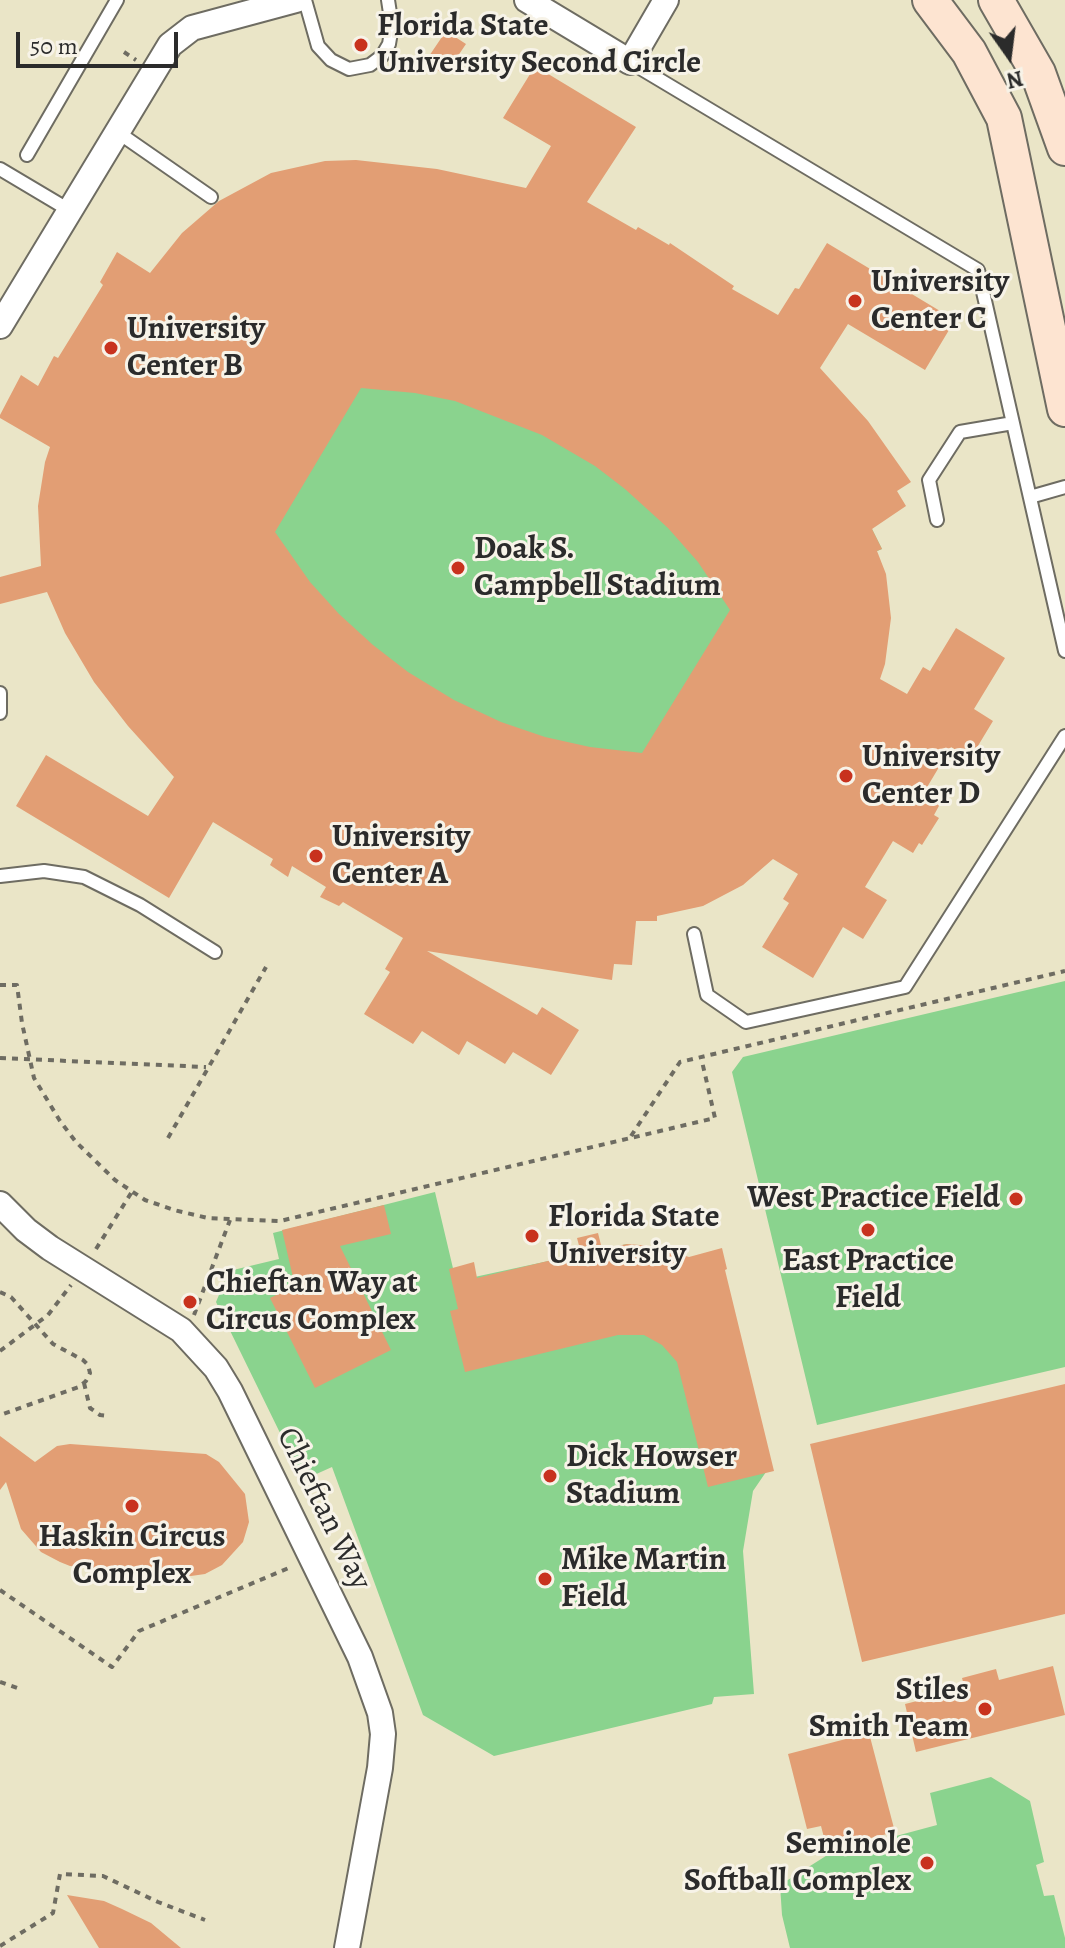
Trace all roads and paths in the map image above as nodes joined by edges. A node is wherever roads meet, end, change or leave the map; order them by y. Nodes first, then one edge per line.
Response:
1 (117, 0) edge
2 (296, 0) edge
3 (305, 0) edge
4 (388, 0) edge
5 (527, 0) edge
6 (666, 0) edge
7 (930, 0) edge
8 (996, 0) edge
9 (124, 52) dead end
10 (630, 62) junction
11 (141, 63) dead end
12 (116, 131) junction
13 (1065, 148) edge
14 (27, 155) dead end
15 (0, 169) edge
16 (211, 197) dead end
17 (69, 210) junction
18 (0, 326) edge
19 (1065, 409) edge
20 (1013, 423) junction
21 (1065, 487) edge
22 (1030, 497) junction
23 (937, 520) dead end
24 (1065, 651) edge
25 (0, 693) edge
26 (0, 713) edge
27 (1065, 736) edge
28 (0, 876) edge
29 (694, 934) dead end
30 (215, 952) dead end
31 (266, 967) dead end
32 (1065, 971) edge
33 (0, 985) edge
34 (701, 1057) junction
35 (0, 1058) edge
36 (29, 1059) junction
37 (206, 1067) junction
38 (631, 1136) junction
39 (168, 1138) dead end
40 (133, 1190) junction
41 (2, 1211) edge
42 (230, 1220) junction
43 (95, 1252) dead end
44 (72, 1284) dead end
45 (0, 1292) edge
46 (194, 1316) dead end
47 (35, 1325) junction
48 (0, 1351) edge
49 (84, 1383) junction
50 (0, 1415) edge
51 (109, 1416) dead end
52 (298, 1564) dead end
53 (0, 1590) edge
54 (0, 1682) edge
55 (20, 1689) dead end
56 (205, 1920) dead end
57 (0, 1946) edge
58 (347, 1948) edge

1 - 14 lane
2 - 12 street
3 - 4 lane
5 - 10 street
6 - 10 street
7 - 19 main road
8 - 13 main road
9 - 11 path
10 - 20 lane
12 - 16 lane
12 - 17 street
15 - 17 lane
17 - 18 street
20 - 22 lane
20 - 23 lane
21 - 22 lane
22 - 24 lane
25 - 26 lane
27 - 29 lane
28 - 30 lane
31 - 37 path
32 - 34 path
33 - 36 path
34 - 38 path
34 - 38 path
35 - 36 path
36 - 37 path
36 - 40 path
37 - 39 path
38 - 42 path
40 - 42 path
40 - 43 path
41 - 58 street, Chieftan Way
42 - 46 path
44 - 47 path
45 - 47 path
47 - 48 path
47 - 49 path
49 - 50 path
49 - 51 path
52 - 53 path
54 - 55 path
56 - 57 path

